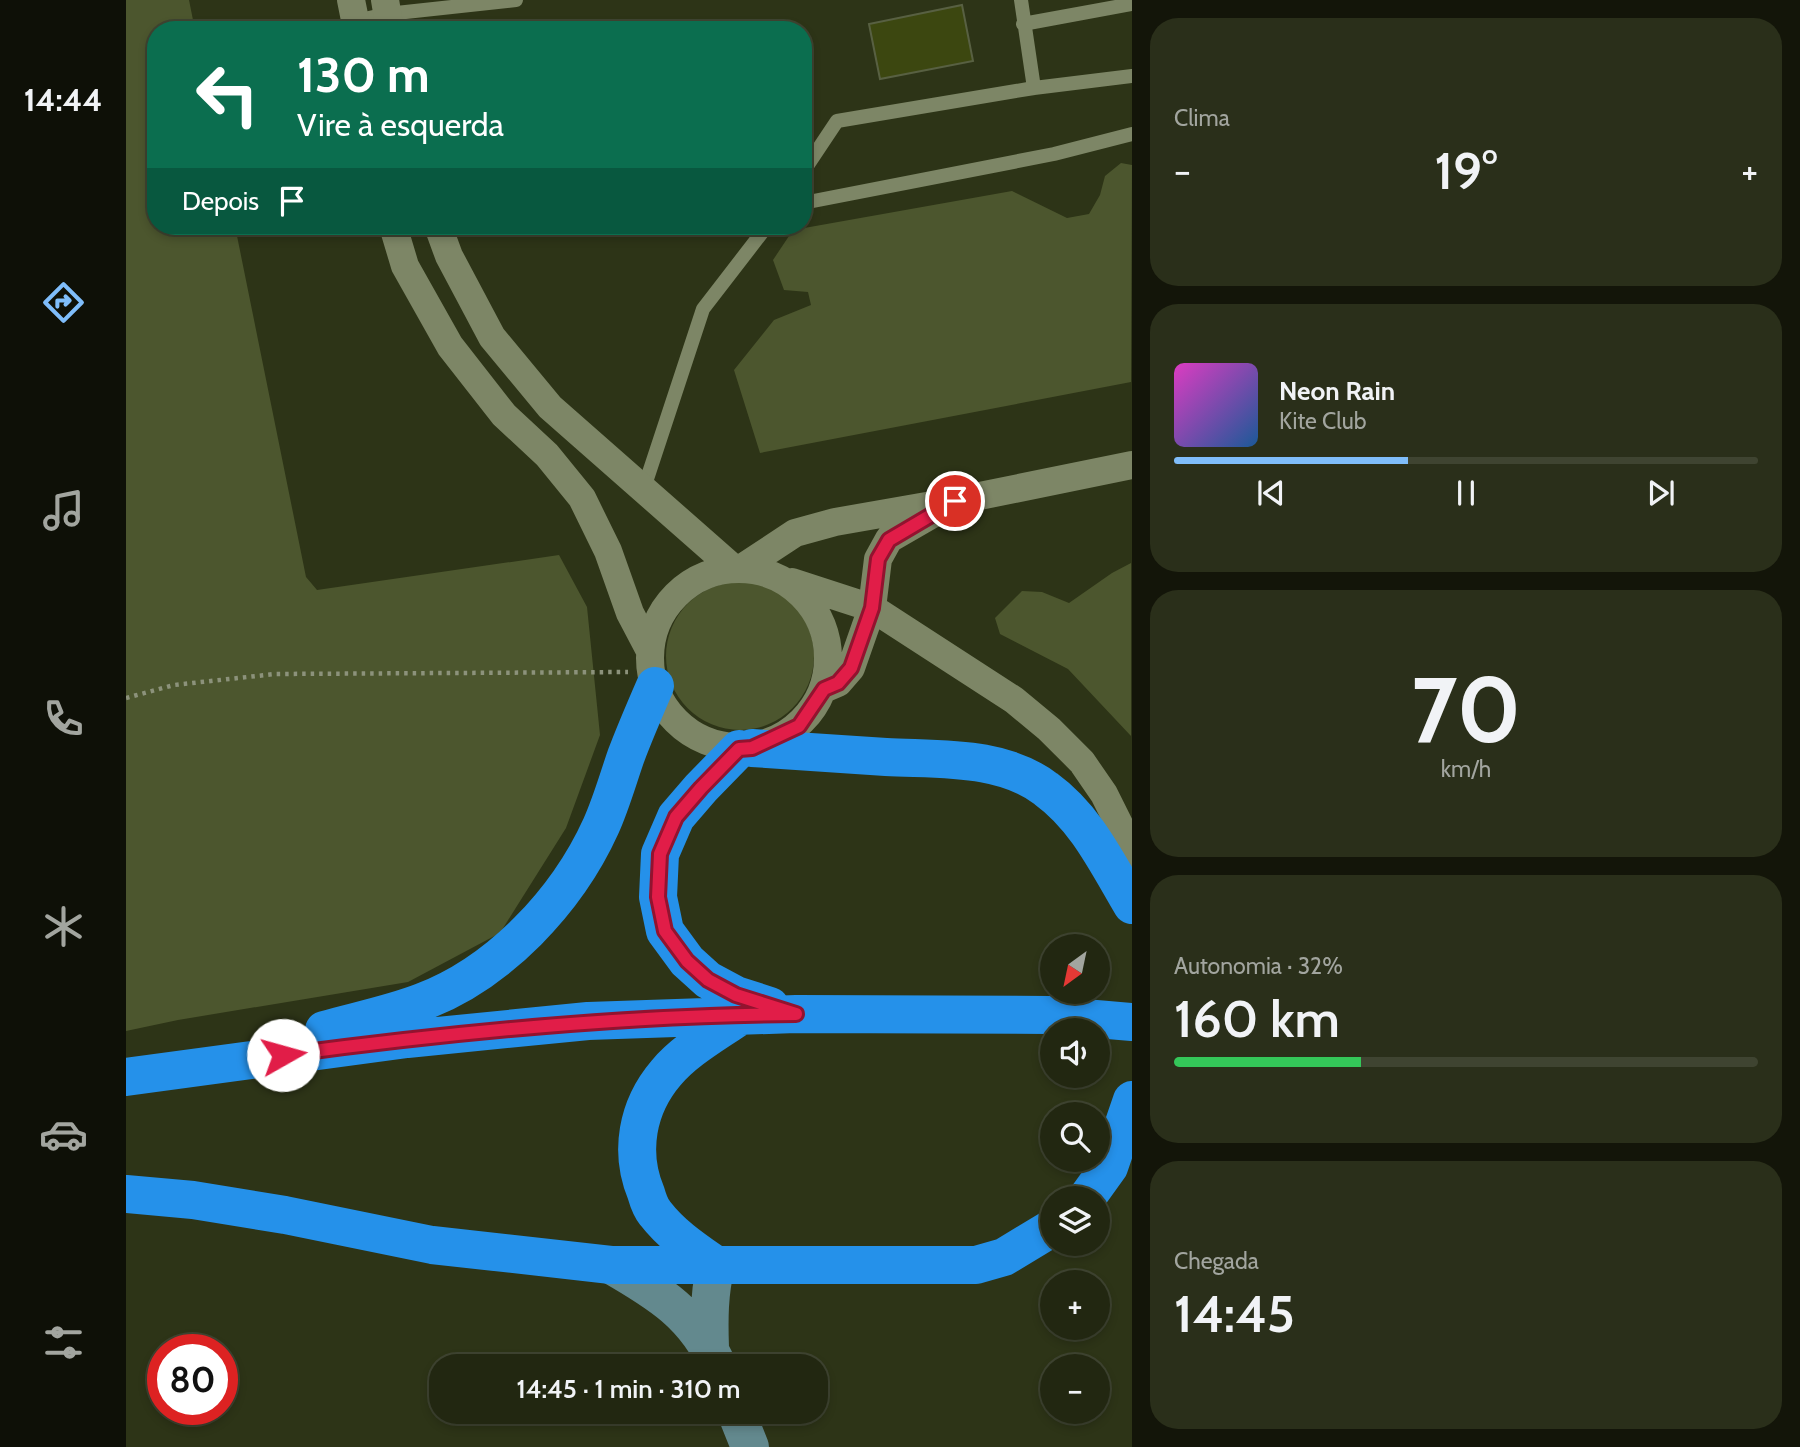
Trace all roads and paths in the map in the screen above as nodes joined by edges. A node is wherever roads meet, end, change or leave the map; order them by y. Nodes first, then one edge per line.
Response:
1 (516, 0) edge
2 (1021, 0) edge
3 (1132, 4) edge
4 (387, 15) edge
5 (354, 17) edge
6 (1023, 24) junction
7 (1132, 76) edge
8 (1034, 88) junction
9 (1132, 134) edge
10 (812, 158) edge
11 (812, 201) edge
12 (396, 235) edge
13 (442, 235) edge
14 (760, 235) edge
15 (1132, 465) edge
16 (644, 488) junction
17 (955, 501) junction
18 (737, 568) junction
19 (783, 579) junction
20 (872, 608) junction
21 (652, 670) junction
22 (824, 689) junction
23 (126, 698) edge
24 (746, 749) junction
25 (1130, 849) edge
26 (1132, 905) edge
27 (743, 1014) junction
28 (796, 1014) junction
29 (1132, 1022) edge
30 (208, 1064) junction
31 (126, 1077) edge
32 (1132, 1100) edge
33 (1096, 1186) edge
34 (126, 1194) edge
35 (1040, 1235) edge
36 (611, 1265) junction
37 (716, 1265) junction
38 (711, 1354) edge
39 (713, 1354) edge
40 (741, 1424) edge
41 (750, 1447) edge

1 - 4 lane
2 - 6 lane
3 - 6 lane
4 - 5 lane
6 - 8 lane
7 - 8 lane
8 - 10 lane
9 - 11 lane
12 - 21 street
13 - 16 street
14 - 16 lane
15 - 17 street
16 - 18 street
17 - 18 street
17 - 20 street
18 - 19 street
18 - 21 street
19 - 20 street
19 - 22 street
20 - 22 street
20 - 25 street
21 - 23 path
21 - 24 street
21 - 30 highway
22 - 24 street
24 - 26 highway
24 - 28 highway
27 - 28 highway
27 - 30 highway
27 - 37 highway
28 - 29 highway
30 - 31 highway
32 - 33 highway
34 - 36 highway
35 - 37 highway
36 - 37 highway
36 - 38 street
37 - 39 street
40 - 41 street

